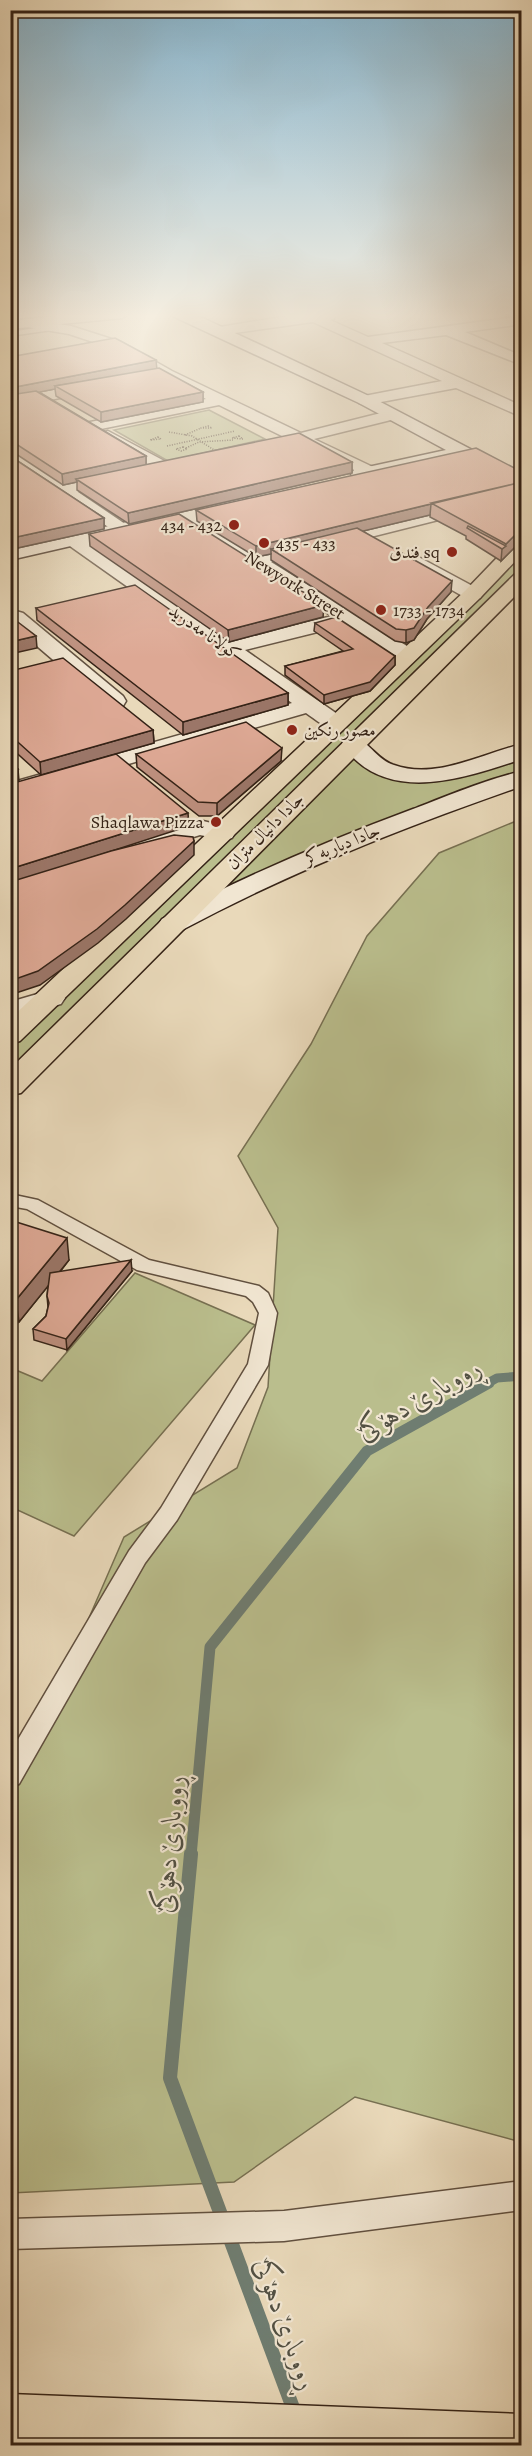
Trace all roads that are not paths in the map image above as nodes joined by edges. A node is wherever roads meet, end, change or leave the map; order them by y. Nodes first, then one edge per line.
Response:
1 (96, 429) edge
2 (281, 429) edge
3 (337, 429) edge
4 (419, 429) edge
5 (299, 438) junction
6 (277, 443) edge
7 (463, 451) junction
8 (10, 455) edge
9 (222, 455) edge
10 (164, 468) junction
11 (369, 472) junction
12 (345, 478) edge
13 (521, 485) edge
14 (62, 490) junction
15 (252, 499) edge
16 (182, 515) junction
17 (122, 528) junction
18 (364, 533) junction
19 (74, 540) junction
20 (522, 543) edge
21 (10, 554) edge
22 (255, 560) junction
23 (522, 578) edge
24 (142, 587) junction
25 (119, 592) edge
26 (473, 594) junction
27 (39, 611) edge
28 (13, 617) edge
29 (350, 618) junction
30 (227, 648) junction
31 (408, 655) junction
32 (309, 705) junction
33 (131, 716) edge
34 (335, 723) junction
35 (149, 731) edge
36 (353, 744) junction
37 (167, 746) junction
38 (522, 751) edge
39 (10, 767) edge
40 (522, 778) edge
41 (20, 788) edge
42 (223, 833) junction
43 (110, 855) edge
44 (169, 926) junction
45 (51, 998) junction
46 (10, 1011) edge
47 (10, 1035) edge
48 (10, 1086) edge
49 (10, 1200) edge
50 (10, 1776) edge
51 (522, 2195) edge
52 (10, 2234) edge
53 (10, 2423) edge
54 (522, 2443) edge

1 - 10 street
2 - 5 street
3 - 5 street
4 - 7 street
5 - 6 street
5 - 11 street
7 - 11 street
7 - 13 street
8 - 14 street
9 - 10 street
10 - 14 street
11 - 12 street
13 - 18 street
14 - 17 street
15 - 16 street
16 - 17 street
16 - 22 street, Newyork Street
17 - 19 street
18 - 22 street
18 - 26 street
19 - 21 street
19 - 24 street, كولانا مه‌درید
20 - 26 main road, جادا دانيال متران
22 - 29 street, Newyork Street
23 - 36 main road, جادا دانيال متران
24 - 25 street
24 - 30 street, كولانا مه‌درید
26 - 31 main road, جادا دانيال متران
27 - 28 street
28 - 33 street
29 - 30 street
29 - 31 street, Newyork Street
30 - 32 street, كولانا مه‌درید
31 - 34 main road, جادا دانيال متران
32 - 34 street, كولانا مه‌درید
32 - 37 street
34 - 42 main road, جادا دانيال متران
35 - 37 street
36 - 38 street
36 - 44 main road, جادا دانيال متران
37 - 41 street
39 - 41 street
40 - 44 street, جادا دیاربه‌كر
42 - 43 street
42 - 45 main road, جادا دانيال متران
44 - 48 main road, جادا دانيال متران
45 - 46 street
45 - 47 main road, جادا دانيال متران
49 - 50 lane
51 - 52 lane
53 - 54 main road

